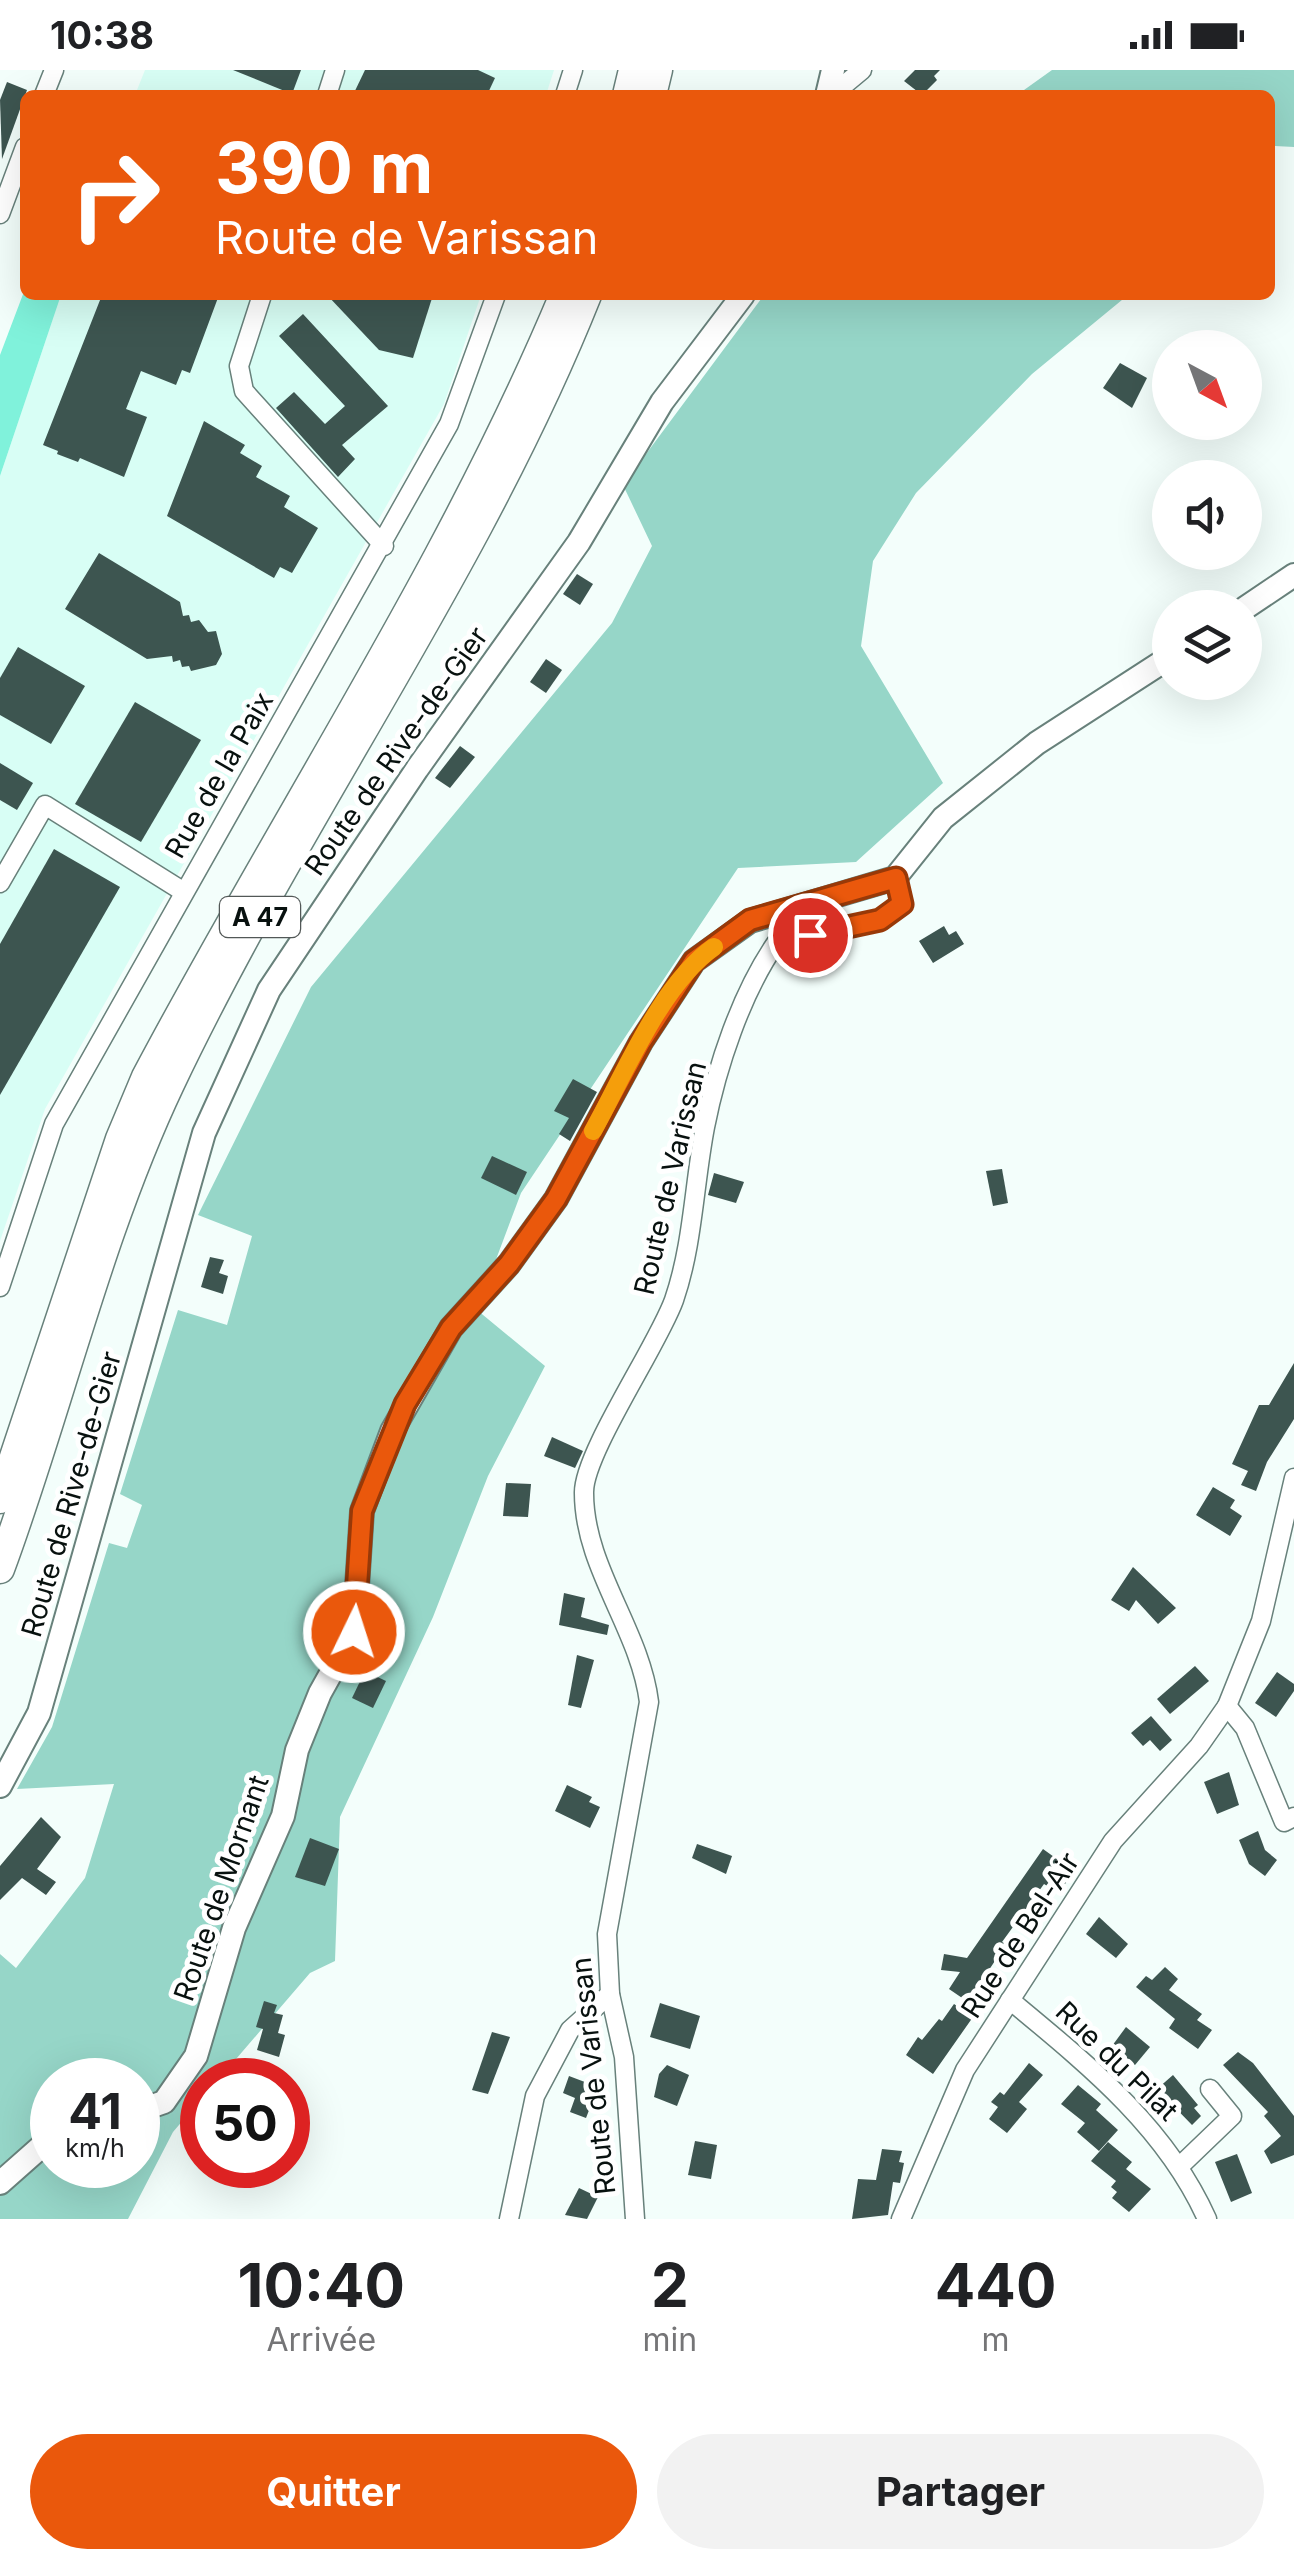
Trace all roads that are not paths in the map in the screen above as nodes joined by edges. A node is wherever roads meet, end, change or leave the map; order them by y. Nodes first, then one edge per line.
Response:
1 (862, 70) edge
2 (836, 90) edge
3 (20, 160) edge
4 (0, 214) edge
5 (260, 300) edge
6 (494, 300) edge
7 (562, 300) edge
8 (585, 300) edge
9 (739, 300) edge
10 (384, 546) junction
11 (1294, 574) edge
12 (1262, 596) edge
13 (1152, 669) edge
14 (896, 878) junction
15 (0, 883) edge
16 (184, 892) junction
17 (0, 1288) edge
18 (1294, 1478) edge
19 (0, 1499) edge
20 (0, 1569) edge
21 (1226, 1706) junction
22 (0, 1786) edge
23 (1294, 1817) edge
24 (610, 1994) junction
25 (1010, 2000) junction
26 (1210, 2089) dead end
27 (160, 2103) edge
28 (30, 2156) edge
29 (1181, 2165) junction
30 (0, 2183) edge
31 (509, 2219) edge
32 (635, 2219) edge
33 (900, 2219) edge
34 (1207, 2219) edge

1 - 2 street
3 - 4 street
5 - 10 street
6 - 10 street, Rue de la Paix
7 - 19 highway, A 47
8 - 20 highway, A 47
9 - 22 main road, Route de Rive-de-Gier
10 - 16 street, Rue de la Paix
11 - 12 main road
13 - 14 main road
14 - 24 street, Route de Varissan
14 - 27 main road, Route de Mornant
15 - 16 street
16 - 17 street, Rue de la Paix
18 - 21 street, Rue de Bel-Air
21 - 23 street
21 - 25 street, Rue de Bel-Air
24 - 31 street
24 - 32 street, Route de Varissan
25 - 29 street, Rue du Pilat
25 - 33 street, Rue de Bel-Air
26 - 29 street, Rue du Pilat
28 - 30 main road
29 - 34 street, Rue du Pilat

